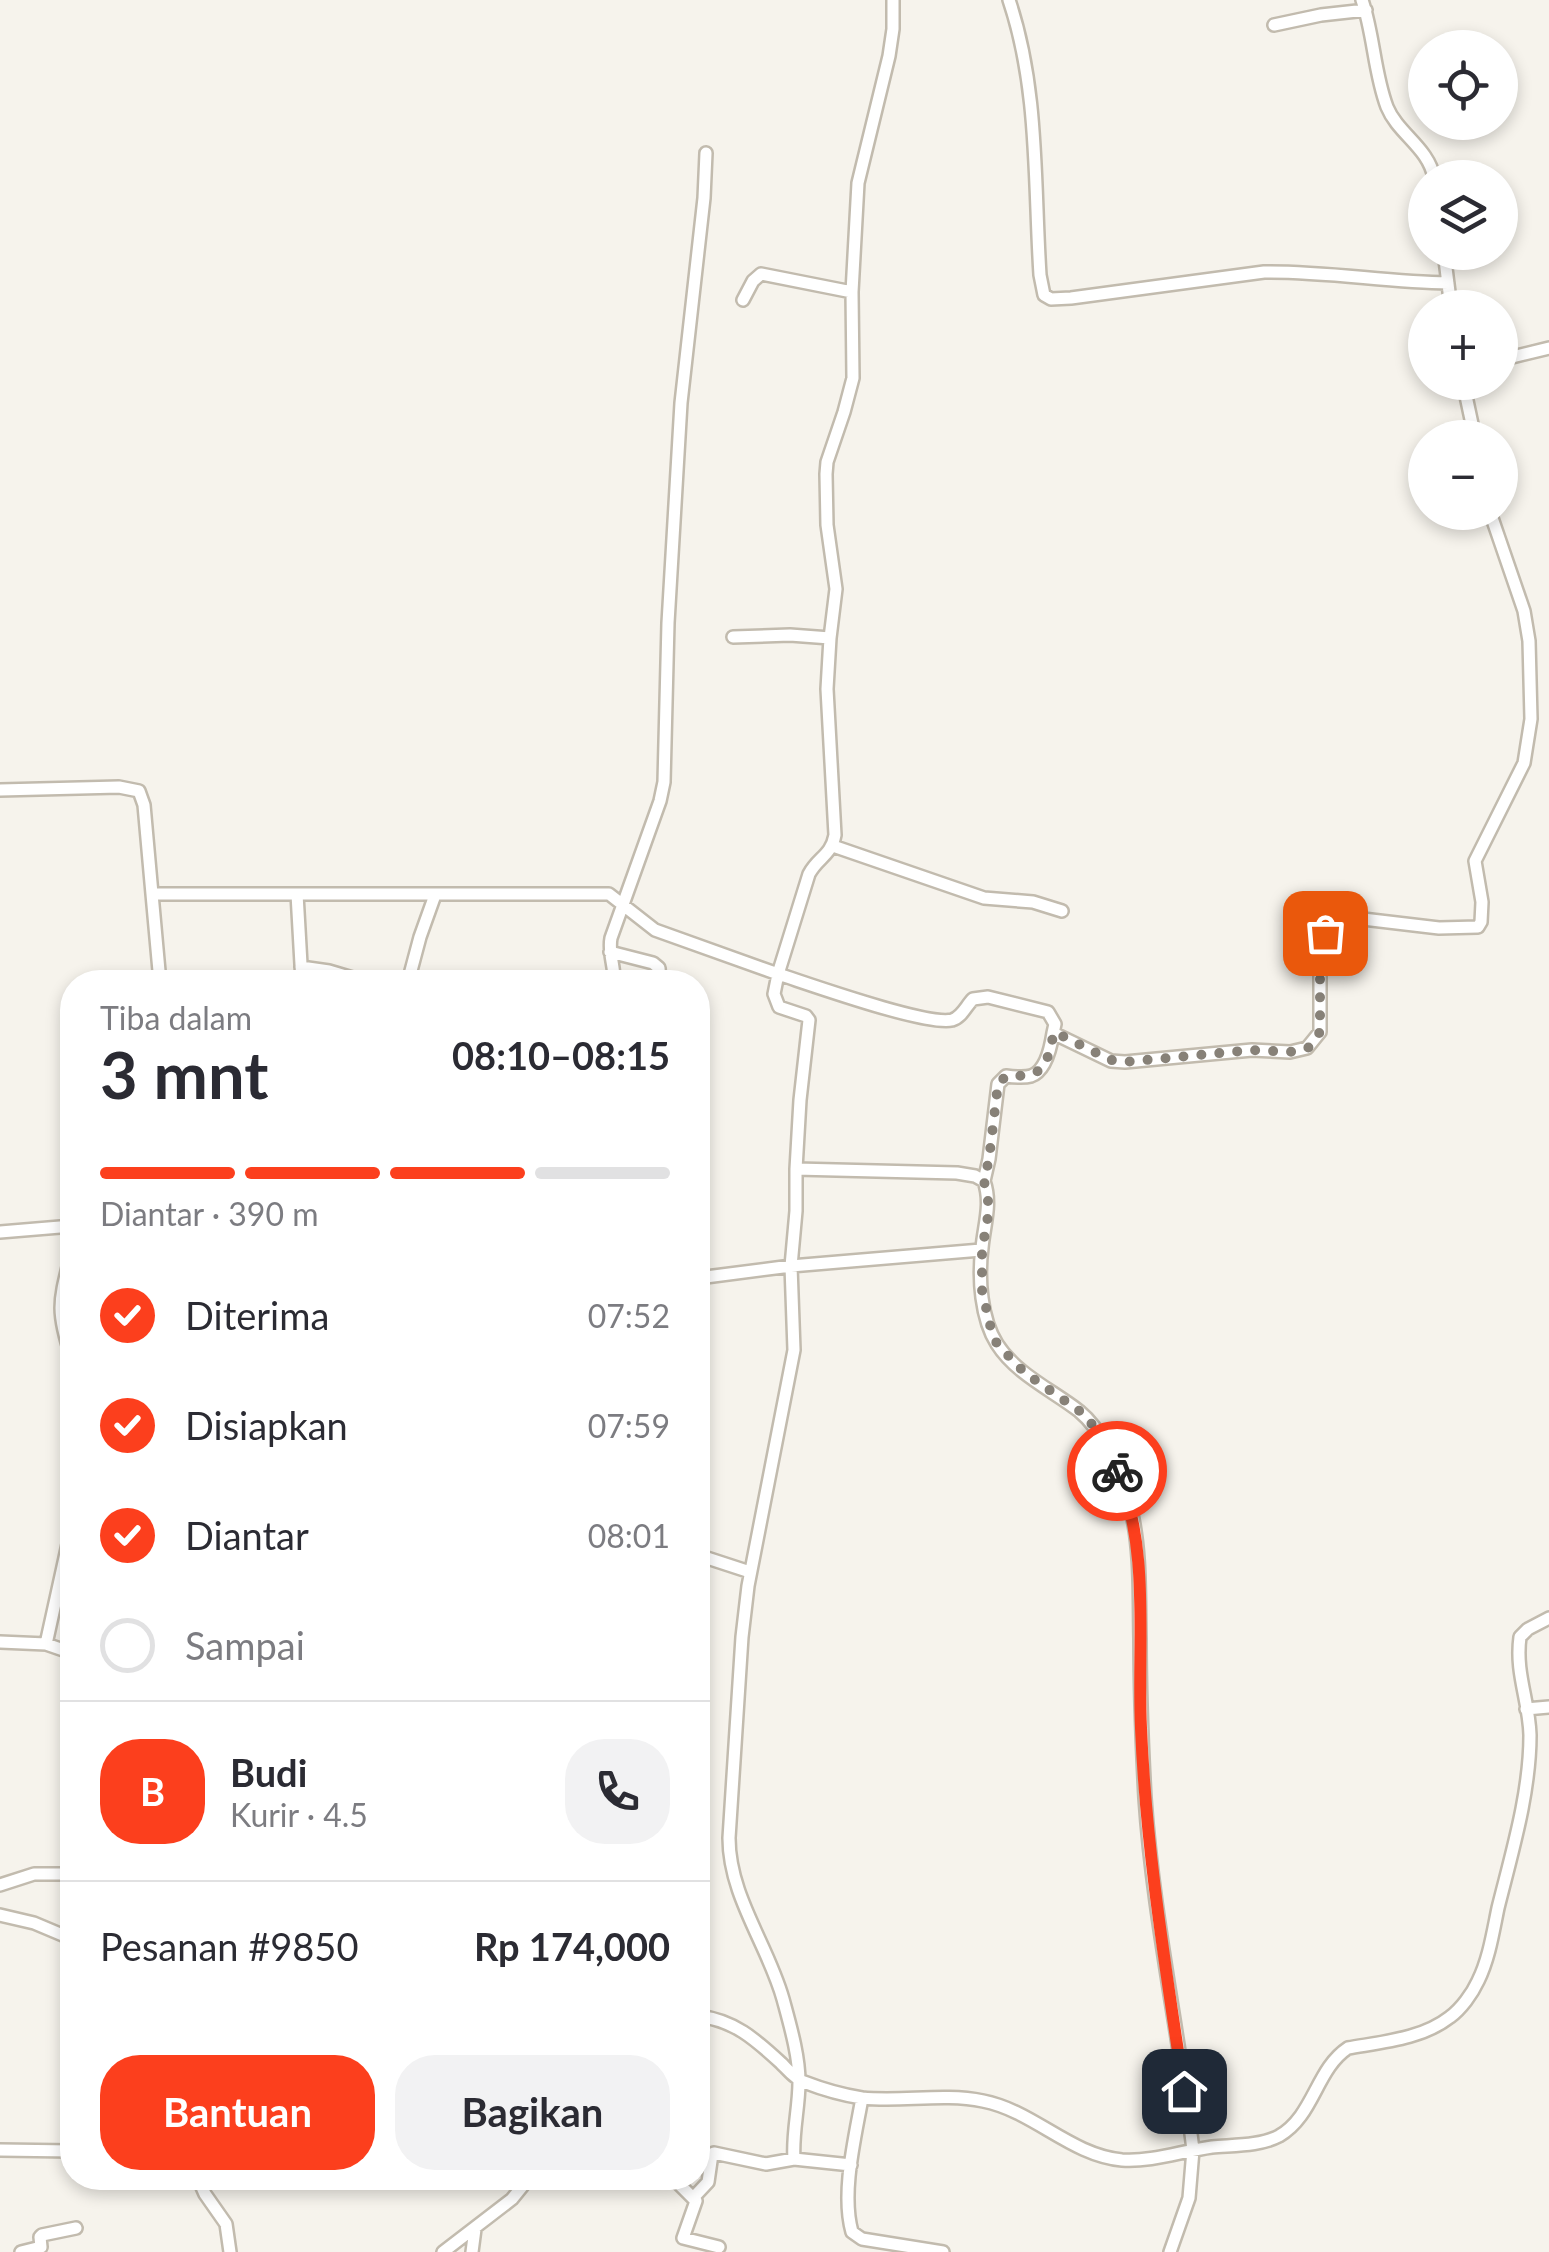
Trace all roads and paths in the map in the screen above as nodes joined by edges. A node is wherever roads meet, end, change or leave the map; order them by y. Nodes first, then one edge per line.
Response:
1 (893, 0) edge
2 (1009, 0) edge
3 (1364, 5) edge
4 (1274, 25) dead end
5 (706, 153) dead end
6 (1428, 160) edge
7 (1446, 270) edge
8 (1448, 283) junction
9 (1449, 290) edge
10 (852, 292) junction
11 (743, 300) dead end
12 (1549, 348) edge
13 (1518, 356) edge
14 (1496, 530) edge
15 (733, 636) dead end
16 (830, 638) junction
17 (0, 790) edge
18 (833, 846) junction
19 (152, 894) junction
20 (297, 894) junction
21 (435, 895) junction
22 (622, 902) junction
23 (1062, 911) dead end
24 (610, 952) junction
25 (301, 966) junction
26 (159, 970) edge
27 (301, 970) edge
28 (323, 970) edge
29 (411, 970) edge
30 (614, 970) edge
31 (659, 970) edge
32 (778, 974) junction
33 (1054, 1032) junction
34 (796, 1170) junction
35 (984, 1181) junction
36 (60, 1227) edge
37 (0, 1232) edge
38 (982, 1250) junction
39 (791, 1266) junction
40 (710, 1276) edge
41 (710, 1558) edge
42 (750, 1572) junction
43 (60, 1580) edge
44 (1549, 1618) edge
45 (0, 1642) edge
46 (46, 1644) junction
47 (60, 1649) edge
48 (1549, 1707) edge
49 (1526, 1709) junction
50 (60, 1874) edge
51 (0, 1886) edge
52 (0, 1915) edge
53 (60, 1935) edge
54 (710, 2018) edge
55 (799, 2081) junction
56 (862, 2098) junction
57 (0, 2150) edge
58 (1193, 2150) junction
59 (60, 2151) edge
60 (794, 2160) junction
61 (851, 2165) junction
62 (710, 2168) edge
63 (204, 2190) edge
64 (519, 2190) edge
65 (685, 2190) edge
66 (700, 2190) edge
67 (693, 2198) junction
68 (76, 2228) dead end
69 (475, 2229) junction
70 (684, 2238) junction
71 (720, 2247) dead end
72 (21, 2252) edge
73 (230, 2252) edge
74 (443, 2252) edge
75 (472, 2252) edge
76 (678, 2252) edge
77 (943, 2252) edge
78 (1170, 2252) edge

1 - 10 street
2 - 8 street
3 - 4 street
3 - 6 street
5 - 22 street
7 - 8 street
8 - 9 street
10 - 11 street
10 - 16 street
12 - 13 street
14 - 33 street
15 - 16 street
16 - 18 street
17 - 19 street
18 - 23 street
18 - 32 street
19 - 20 street
19 - 26 street
20 - 21 street
20 - 25 street
21 - 22 street
21 - 29 street
22 - 24 street
22 - 32 street
24 - 30 street
24 - 31 street
25 - 27 street
25 - 28 street
32 - 33 street
32 - 34 street
33 - 35 street
34 - 35 street
34 - 39 street
35 - 38 street
36 - 37 street
38 - 39 street
38 - 58 street
39 - 40 street
39 - 42 street
41 - 42 street
42 - 55 street
43 - 46 street
44 - 49 street
45 - 46 street
46 - 47 street
48 - 49 street
49 - 58 street
50 - 51 street
52 - 53 street
54 - 55 street
55 - 56 street
55 - 60 street
56 - 58 street
56 - 61 street
57 - 59 street
58 - 78 street
60 - 61 street
60 - 62 street
61 - 77 street
63 - 73 street
64 - 69 street
65 - 67 street
66 - 67 street
67 - 70 street
68 - 72 street
69 - 74 street
69 - 75 street
70 - 71 street
70 - 76 street

